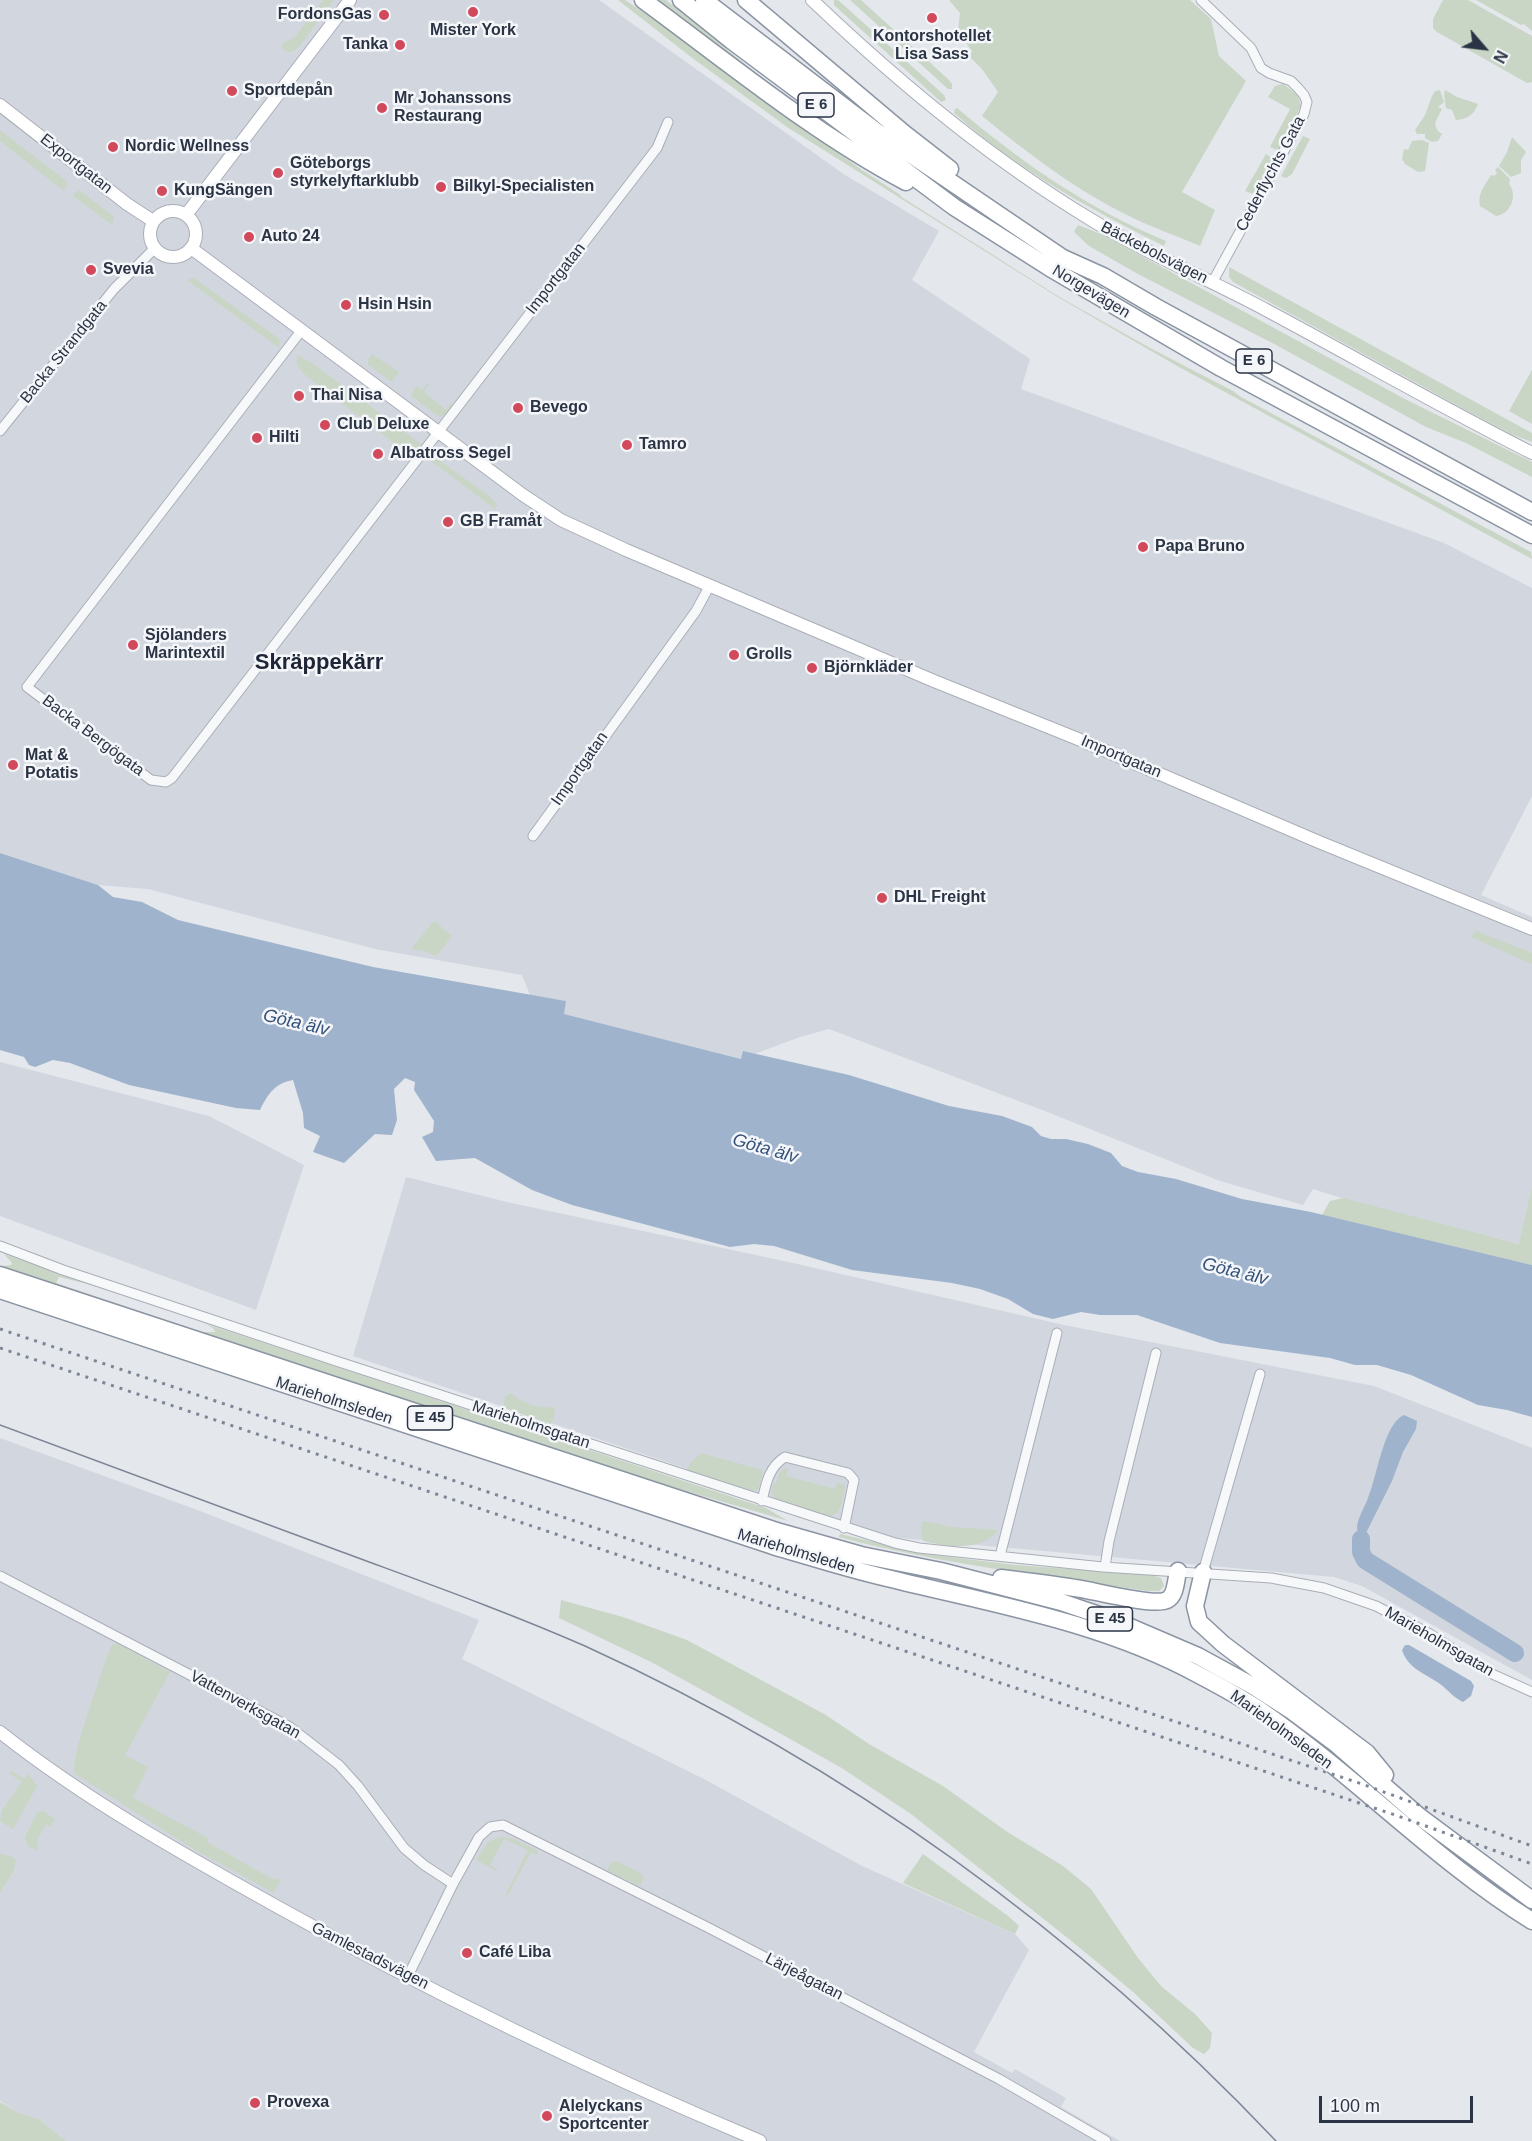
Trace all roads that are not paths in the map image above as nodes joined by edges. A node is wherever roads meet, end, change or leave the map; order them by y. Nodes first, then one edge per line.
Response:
1 (350, 0) edge
2 (643, 0) edge
3 (681, 0) edge
4 (704, 0) edge
5 (746, 0) edge
6 (1201, 0) edge
7 (818, 2) edge
8 (0, 105) edge
9 (668, 122) dead end
10 (954, 207) junction
11 (186, 215) junction
12 (1001, 216) junction
13 (153, 221) junction
14 (154, 248) junction
15 (191, 248) junction
16 (1212, 283) junction
17 (301, 331) junction
18 (0, 431) edge
19 (438, 432) junction
20 (1532, 453) edge
21 (1532, 512) edge
22 (1532, 535) edge
23 (710, 585) junction
24 (532, 836) dead end
25 (1532, 929) edge
26 (0, 1246) edge
27 (0, 1275) edge
28 (0, 1290) edge
29 (1057, 1333) dead end
30 (1156, 1353) dead end
31 (1260, 1374) dead end
32 (762, 1501) junction
33 (844, 1528) junction
34 (1000, 1556) junction
35 (1105, 1567) junction
36 (941, 1571) junction
37 (1178, 1571) junction
38 (1203, 1572) junction
39 (0, 1576) edge
40 (1532, 1692) edge
41 (0, 1732) edge
42 (1420, 1817) junction
43 (453, 1884) junction
44 (1532, 1900) edge
45 (1532, 1921) edge
46 (408, 1976) junction
47 (760, 2141) edge
48 (1106, 2141) edge

1 - 11 street
2 - 10 highway
3 - 10 highway, Norgevägen / E 6
4 - 12 highway, Norgevägen / E 6
5 - 12 highway
6 - 16 street, Cederflychts Gata
7 - 16 street, Bäckebolsvägen
8 - 13 street, Exportgatan
9 - 19 street, Importgatan
10 - 22 highway, Norgevägen / E 6
11 - 13 street
11 - 15 street
12 - 21 highway, Norgevägen / E 6
13 - 14 street
14 - 15 street
14 - 18 street, Backa Strandgata
15 - 17 street, Importgatan
16 - 20 street, Bäckebolsvägen
17 - 19 street, Importgatan
17 - 19 street, Backa Bergögata
19 - 23 street, Importgatan
23 - 24 street, Importgatan
23 - 25 street, Importgatan
26 - 32 street, Marieholmsgatan
27 - 36 highway, Marieholmsleden / E 45
28 - 45 highway, Marieholmsleden / E 45
29 - 34 street
30 - 35 street
31 - 38 street
32 - 33 street, Marieholmsgatan
32 - 33 street
33 - 34 street, Marieholmsgatan
34 - 35 street, Marieholmsgatan
35 - 37 street, Marieholmsgatan
36 - 37 highway
36 - 42 highway, Marieholmsleden / E 45
37 - 38 street, Marieholmsgatan
38 - 40 street, Marieholmsgatan
38 - 42 highway
39 - 43 street, Vattenverksgatan
41 - 46 street, Gamlestadsvägen
42 - 44 highway, Marieholmsleden / E 45
43 - 46 street
43 - 48 street, Lärjeågatan
46 - 47 street, Gamlestadsvägen

